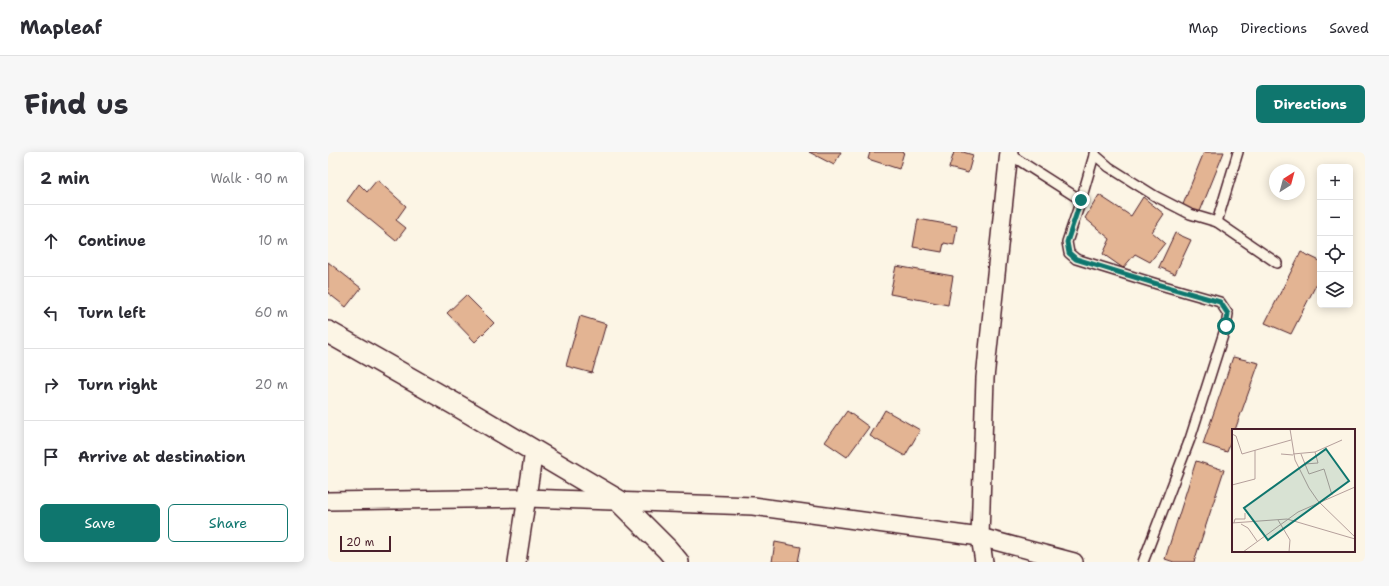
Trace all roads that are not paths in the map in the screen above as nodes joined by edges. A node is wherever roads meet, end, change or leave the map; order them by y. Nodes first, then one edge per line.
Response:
1 (1238, 152) edge
2 (1009, 153) edge
3 (1094, 153) edge
4 (1081, 200) junction
5 (1217, 222) junction
6 (1277, 263) dead end
7 (328, 332) edge
8 (534, 451) junction
9 (527, 498) junction
10 (328, 501) edge
11 (619, 501) junction
12 (980, 537) junction
13 (517, 562) edge
14 (678, 562) edge
15 (984, 562) edge
16 (1074, 562) edge
17 (1143, 562) edge

1 - 5 lane
2 - 4 lane
2 - 12 street
3 - 4 lane
3 - 5 lane
4 - 17 lane
5 - 6 lane
7 - 8 street
8 - 9 street
8 - 11 street
9 - 10 street
9 - 11 street
9 - 13 street
11 - 12 street
11 - 14 street
12 - 15 street
12 - 16 street

